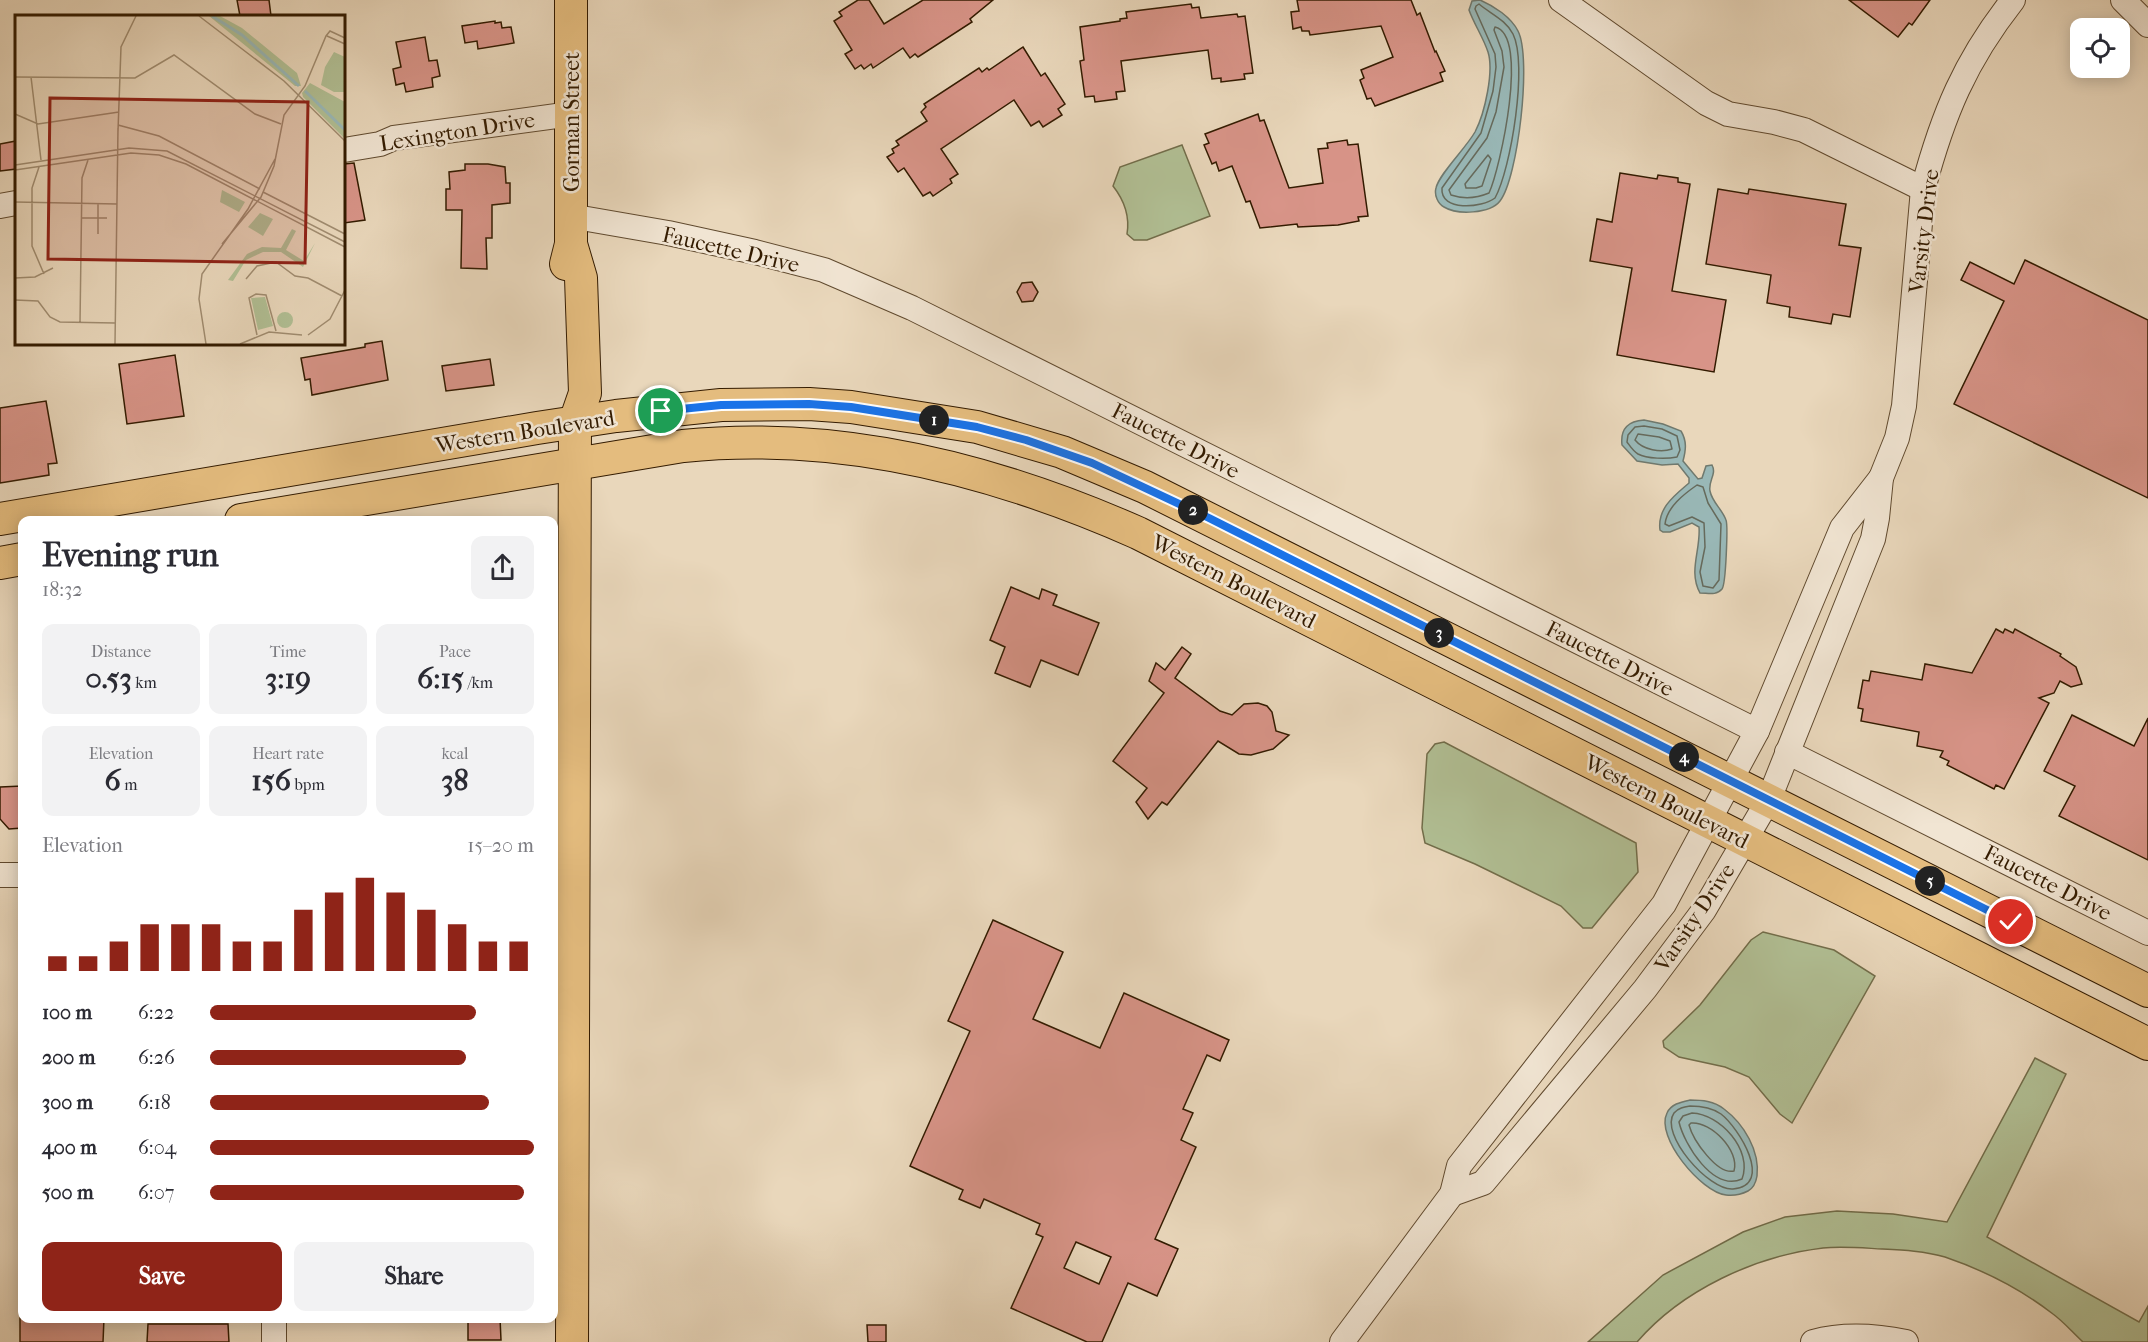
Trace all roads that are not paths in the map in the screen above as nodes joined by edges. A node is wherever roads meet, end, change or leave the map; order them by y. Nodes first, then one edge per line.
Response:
1 (571, 0) edge
2 (1561, 0) edge
3 (2013, 0) edge
4 (2123, 0) edge
5 (2148, 25) edge
6 (571, 114) junction
7 (345, 150) edge
8 (1923, 189) junction
9 (15, 203) edge
10 (0, 206) edge
11 (571, 230) junction
12 (575, 422) junction
13 (574, 464) junction
14 (1881, 478) junction
15 (323, 513) edge
16 (288, 516) edge
17 (0, 519) edge
18 (18, 560) edge
19 (0, 563) edge
20 (1757, 731) junction
21 (1787, 752) junction
22 (1730, 780) junction
23 (1769, 799) junction
24 (1709, 821) junction
25 (1744, 840) junction
26 (0, 875) edge
27 (18, 875) edge
28 (563, 876) edge
29 (2148, 933) edge
30 (2148, 992) edge
31 (2148, 1044) edge
32 (1452, 1194) junction
33 (273, 1323) edge
34 (274, 1342) edge
35 (572, 1342) edge
36 (1342, 1342) edge
37 (1813, 1342) edge
38 (1906, 1342) edge

1 - 6 main road, Gorman Street
2 - 8 street
3 - 8 street, Varsity Drive
4 - 5 street
6 - 7 street, Lexington Drive
6 - 11 main road, Gorman Street
8 - 14 street, Varsity Drive
9 - 10 street
11 - 12 main road, Gorman Street
11 - 20 street, Faucette Drive
12 - 13 main road, Gorman Street
12 - 17 main road, Western Boulevard
12 - 22 main road, Western Boulevard
13 - 15 main road, Western Boulevard
13 - 24 main road, Western Boulevard
13 - 28 main road, Gorman Street
14 - 20 street, Varsity Drive
14 - 21 street, Varsity Drive
15 - 16 main road, Western Boulevard
18 - 19 main road
20 - 22 street, Varsity Drive
21 - 23 street, Varsity Drive
21 - 29 street, Faucette Drive
22 - 23 main road, Western Boulevard
22 - 24 street, Varsity Drive
23 - 25 street, Varsity Drive
23 - 30 main road, Western Boulevard
24 - 25 main road, Western Boulevard
24 - 32 street, Varsity Drive
25 - 31 main road, Western Boulevard
25 - 32 street, Varsity Drive
26 - 27 street
28 - 35 main road, Gorman Street
32 - 36 street, Varsity Drive
33 - 34 street
37 - 38 street

